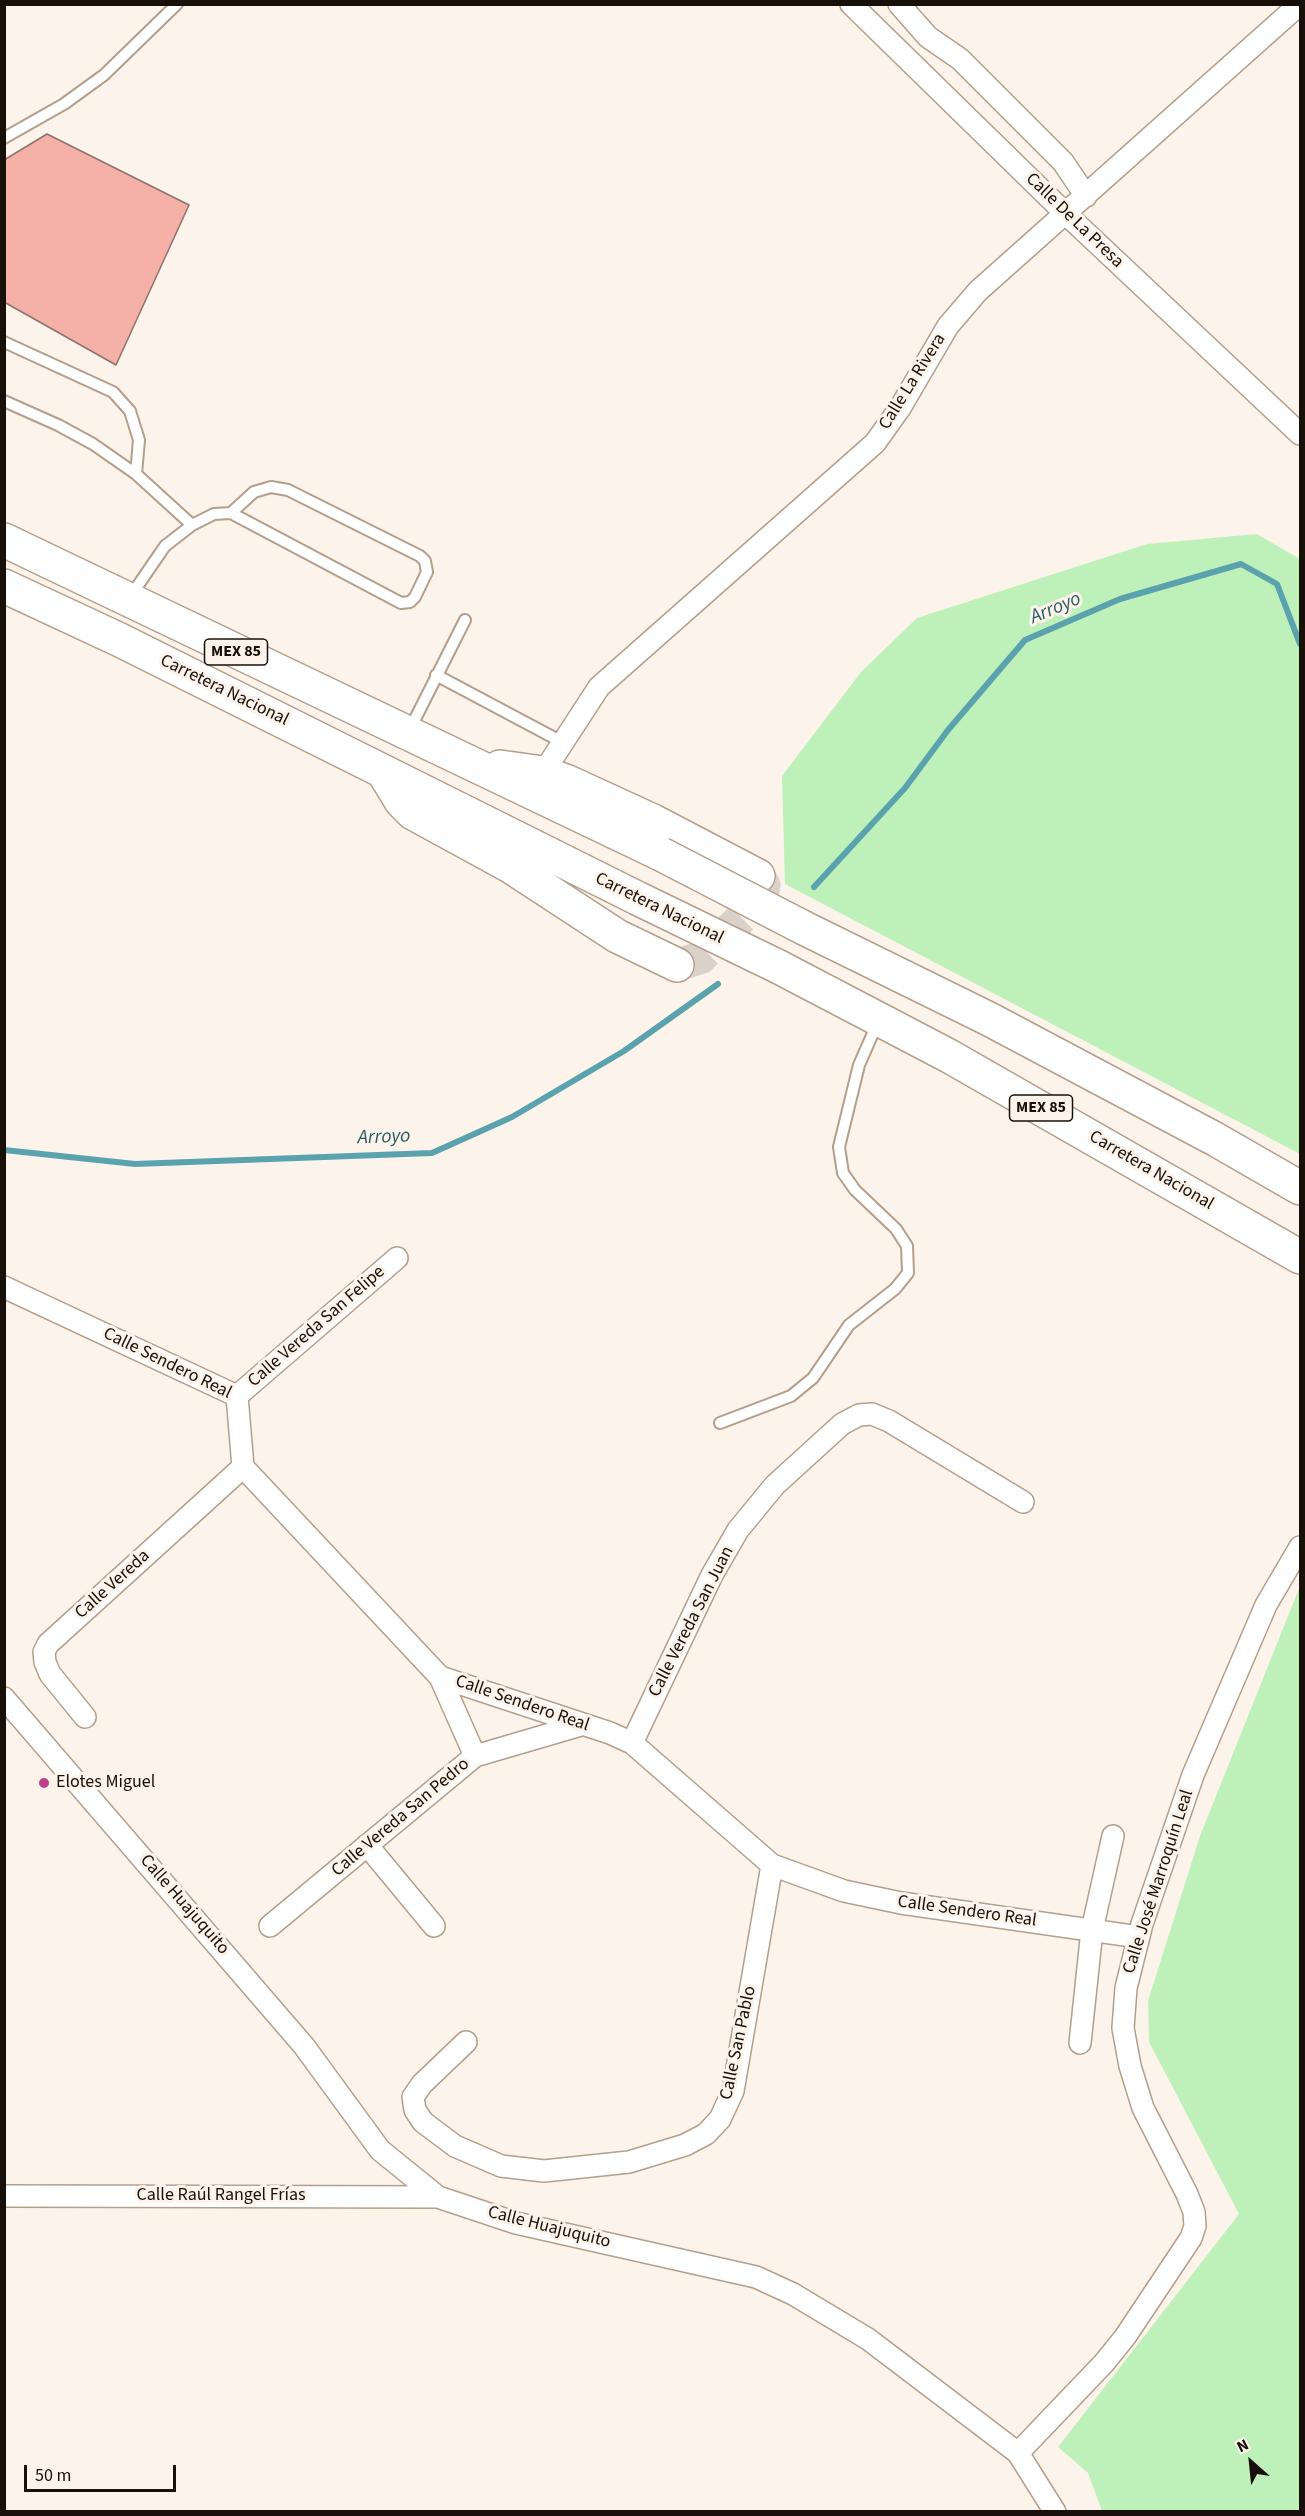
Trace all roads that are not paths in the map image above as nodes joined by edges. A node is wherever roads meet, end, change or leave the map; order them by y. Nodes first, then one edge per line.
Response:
1 (177, 4) edge
2 (851, 4) edge
3 (899, 4) edge
4 (1300, 4) edge
5 (4, 138) edge
6 (1086, 196) junction
7 (1066, 214) junction
8 (4, 342) edge
9 (4, 401) edge
10 (1300, 434) edge
11 (136, 474) junction
12 (231, 513) junction
13 (192, 525) junction
14 (4, 540) edge
15 (4, 586) edge
16 (129, 600) junction
17 (465, 620) dead end
18 (436, 675) junction
19 (407, 734) junction
20 (562, 742) junction
21 (468, 763) junction
22 (382, 769) junction
23 (543, 773) junction
24 (758, 876) dead end
25 (677, 965) dead end
26 (879, 1019) junction
27 (1300, 1188) edge
28 (1300, 1257) edge
29 (397, 1258) dead end
30 (4, 1287) edge
31 (237, 1396) junction
32 (720, 1423) dead end
33 (243, 1467) junction
34 (1023, 1502) dead end
35 (1300, 1547) edge
36 (440, 1677) junction
37 (4, 1698) edge
38 (85, 1718) dead end
39 (581, 1725) junction
40 (632, 1743) junction
41 (475, 1756) junction
42 (1113, 1836) dead end
43 (367, 1845) junction
44 (772, 1865) junction
45 (270, 1926) dead end
46 (434, 1926) dead end
47 (1092, 1930) junction
48 (1138, 1937) junction
49 (466, 2042) dead end
50 (1080, 2043) dead end
51 (4, 2196) edge
52 (438, 2197) junction
53 (1018, 2453) junction
54 (1055, 2511) edge

1 - 5 lane
2 - 7 street, Calle De La Presa
3 - 6 street
4 - 6 street, Calle La Rivera
6 - 7 street, Calle La Rivera
7 - 10 street, Calle De La Presa
7 - 20 street, Calle La Rivera
8 - 11 lane
9 - 11 lane
11 - 13 lane
12 - 12 lane
12 - 13 lane
13 - 16 lane
14 - 16 highway, MEX 85
15 - 22 highway, Carretera Nacional / MEX 85
16 - 19 highway, MEX 85
17 - 18 lane
18 - 19 lane
18 - 20 lane
19 - 21 highway, MEX 85
20 - 23 street, Calle La Rivera
21 - 23 highway, MEX 85
21 - 27 highway, MEX 85, bridge
22 - 25 highway
22 - 26 highway, Carretera Nacional / MEX 85, bridge
23 - 24 highway, MEX 85
26 - 28 highway, Carretera Nacional / MEX 85
26 - 32 lane
29 - 31 street, Calle Vereda San Felipe
30 - 31 street, Calle Sendero Real
31 - 33 street, Calle Sendero Real
33 - 36 street, Calle Sendero Real
33 - 38 street, Calle Vereda
34 - 40 street, Calle Vereda San Juan
35 - 48 street, Calle José Marroquín Leal
36 - 39 street, Calle Sendero Real
36 - 41 street
37 - 52 street, Calle Huajuquito
39 - 40 street, Calle Sendero Real
39 - 41 street, Calle Vereda San Pedro
40 - 44 street, Calle Sendero Real
41 - 43 street, Calle Vereda San Pedro
42 - 47 street
43 - 45 street, Calle Vereda San Pedro
43 - 46 street
44 - 47 street, Calle Sendero Real
44 - 49 street, Calle San Pablo
47 - 48 street, Calle Sendero Real
47 - 50 street
48 - 53 street, Calle José Marroquín Leal
51 - 52 street, Calle Raúl Rangel Frías
52 - 53 street, Calle Huajuquito
53 - 54 street, Calle Huajuquito

